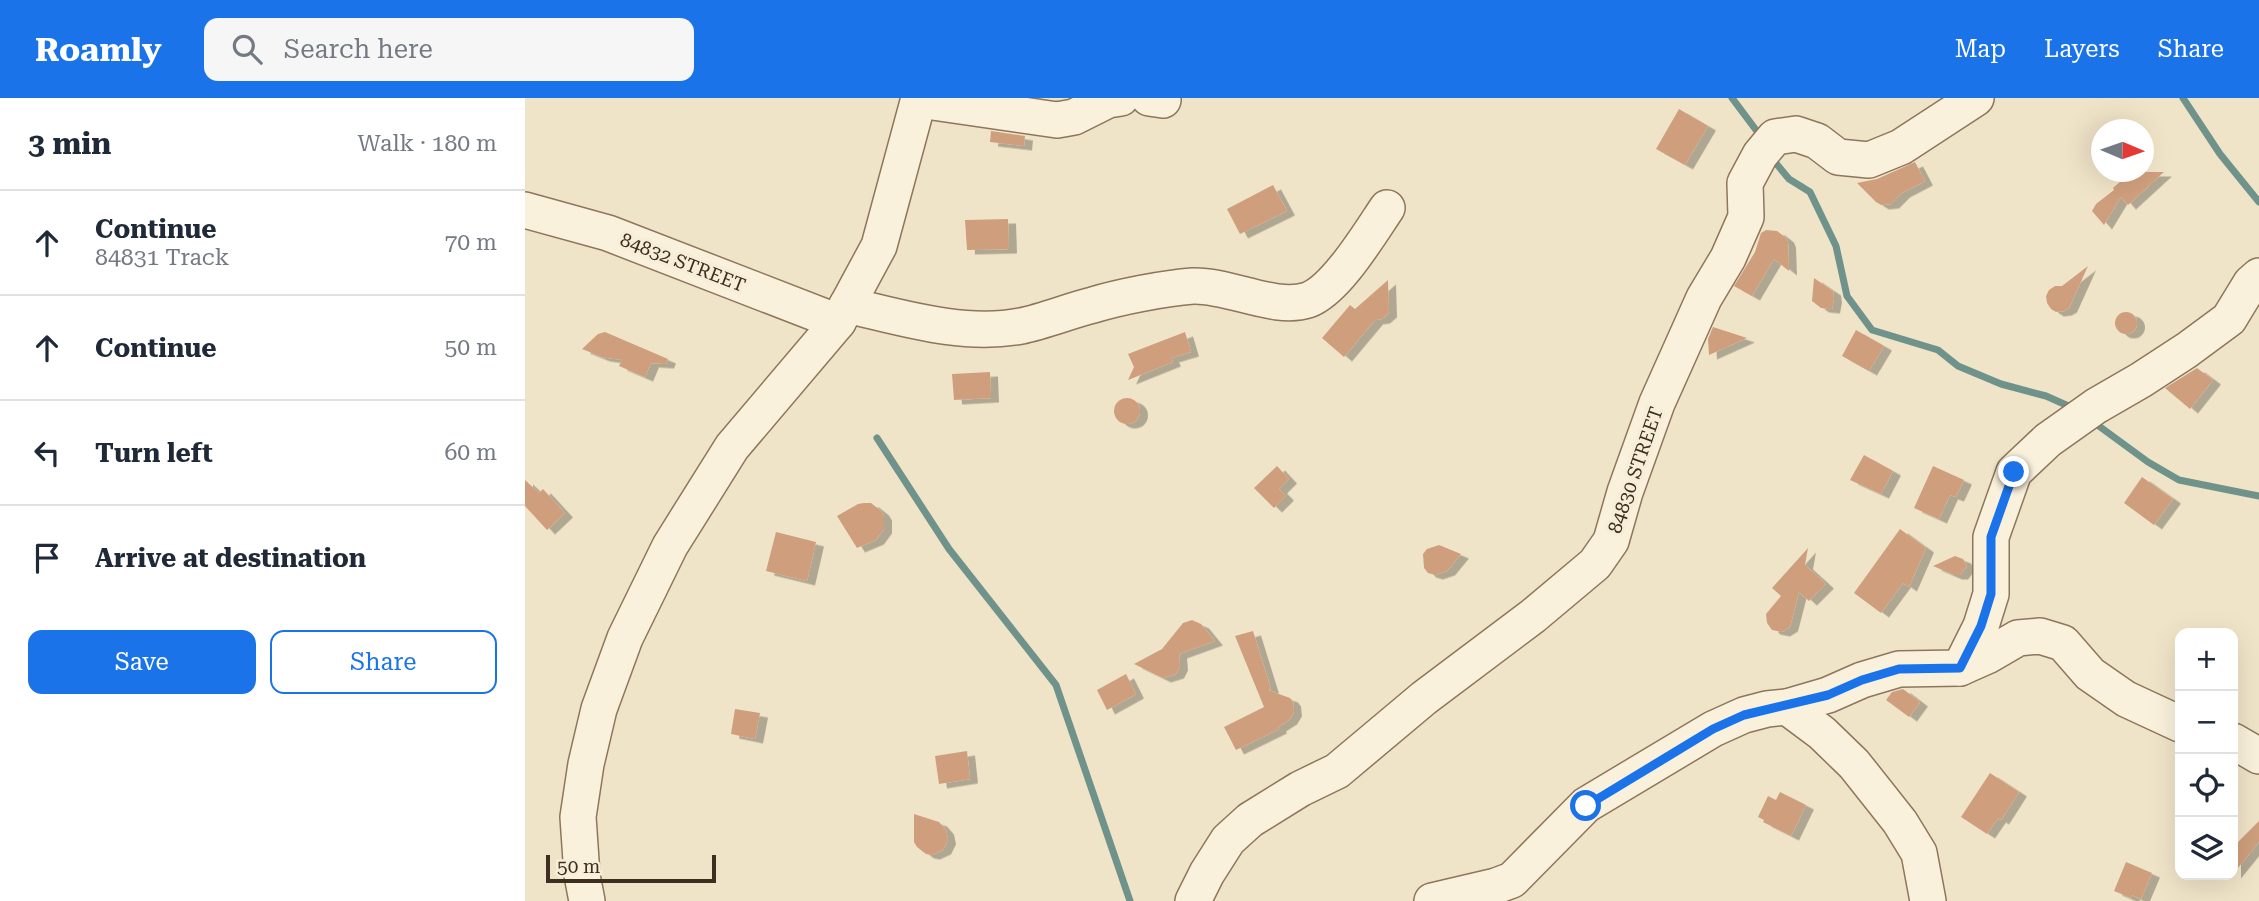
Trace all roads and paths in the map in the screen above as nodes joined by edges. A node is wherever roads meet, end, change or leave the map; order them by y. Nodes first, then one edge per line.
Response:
1 (1121, 98) edge
2 (1976, 98) edge
3 (919, 99) edge
4 (1387, 208) dead end
5 (525, 210) edge
6 (2259, 276) edge
7 (843, 314) junction
8 (1960, 668) junction
9 (1787, 707) junction
10 (2175, 722) edge
11 (2238, 744) edge
12 (2259, 756) edge
13 (1511, 890) edge
14 (587, 901) edge
15 (1193, 901) edge
16 (1432, 901) edge
17 (1928, 901) edge

1 - 3 street
2 - 15 street, 84830 STREET
3 - 7 street
4 - 7 street, 84832 STREET
5 - 7 street, 84832 STREET
6 - 8 street
7 - 14 street
8 - 9 street
8 - 10 street
9 - 13 street
9 - 17 street
11 - 12 street
13 - 16 street

